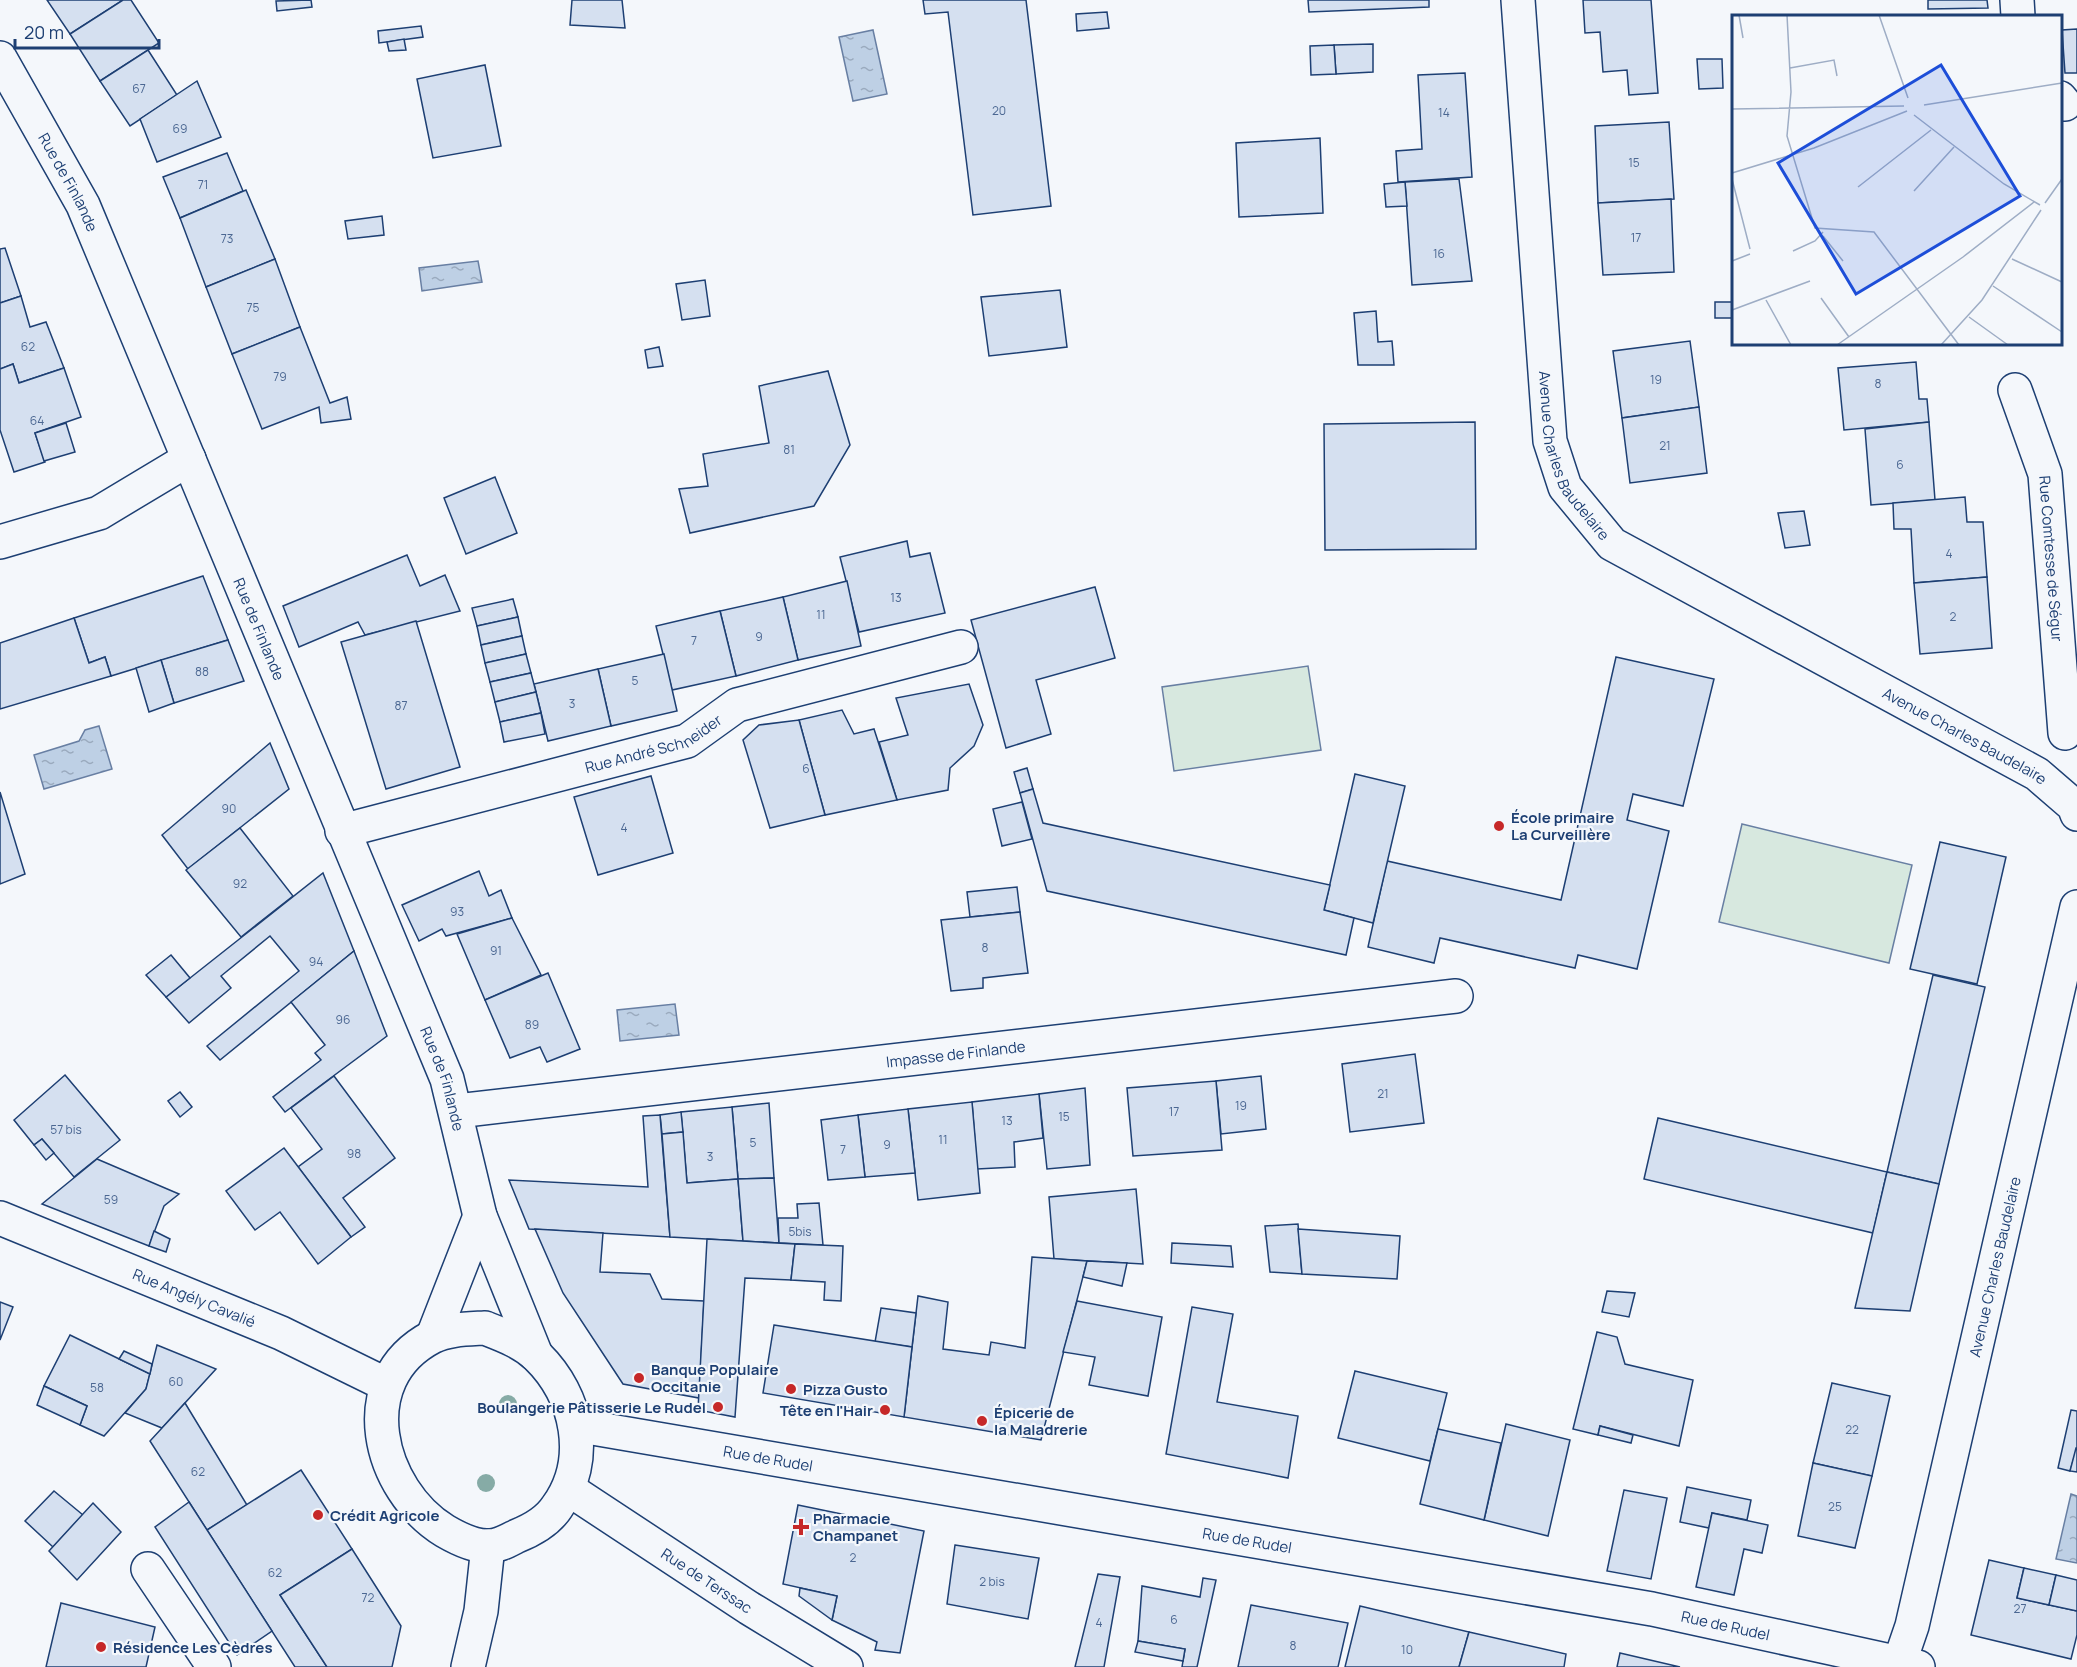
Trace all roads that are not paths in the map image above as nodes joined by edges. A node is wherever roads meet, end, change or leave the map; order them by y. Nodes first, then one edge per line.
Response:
1 (1518, 0) edge
2 (2017, 0) edge
3 (2018, 15) edge
4 (0, 58) edge
5 (2015, 390) dead end
6 (189, 459) junction
7 (0, 542) edge
8 (961, 647) dead end
9 (2071, 733) edge
10 (2037, 774) junction
11 (2077, 814) edge
12 (342, 831) junction
13 (2077, 907) edge
14 (1456, 996) dead end
15 (457, 1111) junction
16 (480, 1216) junction
17 (0, 1218) edge
18 (433, 1336) junction
19 (536, 1355) junction
20 (387, 1385) junction
21 (575, 1425) junction
22 (570, 1490) junction
23 (488, 1546) junction
24 (148, 1569) dead end
25 (1905, 1666) edge
26 (214, 1667) edge
27 (468, 1667) edge
28 (846, 1667) edge

1 - 10 street, Avenue Charles Baudelaire
2 - 3 street
4 - 6 street, Rue de Finlande
5 - 9 street, Rue Comtesse de Ségur
6 - 7 street
6 - 12 street, Rue de Finlande
8 - 12 street, Rue André Schneider
9 - 10 street, Rue Comtesse de Ségur
10 - 11 street, Avenue Charles Baudelaire
12 - 15 street, Rue de Finlande
13 - 25 street, Avenue Charles Baudelaire
14 - 15 street, Impasse de Finlande
15 - 16 street, Rue de Finlande
16 - 18 street
16 - 19 street, Rue de Finlande
17 - 20 street, Rue Angély Cavalié
18 - 19 street
18 - 20 street
19 - 21 street
20 - 23 street
21 - 22 street
21 - 25 street, Rue de Rudel
22 - 23 street
22 - 28 street, Rue de Terssac
23 - 27 street
24 - 26 street

